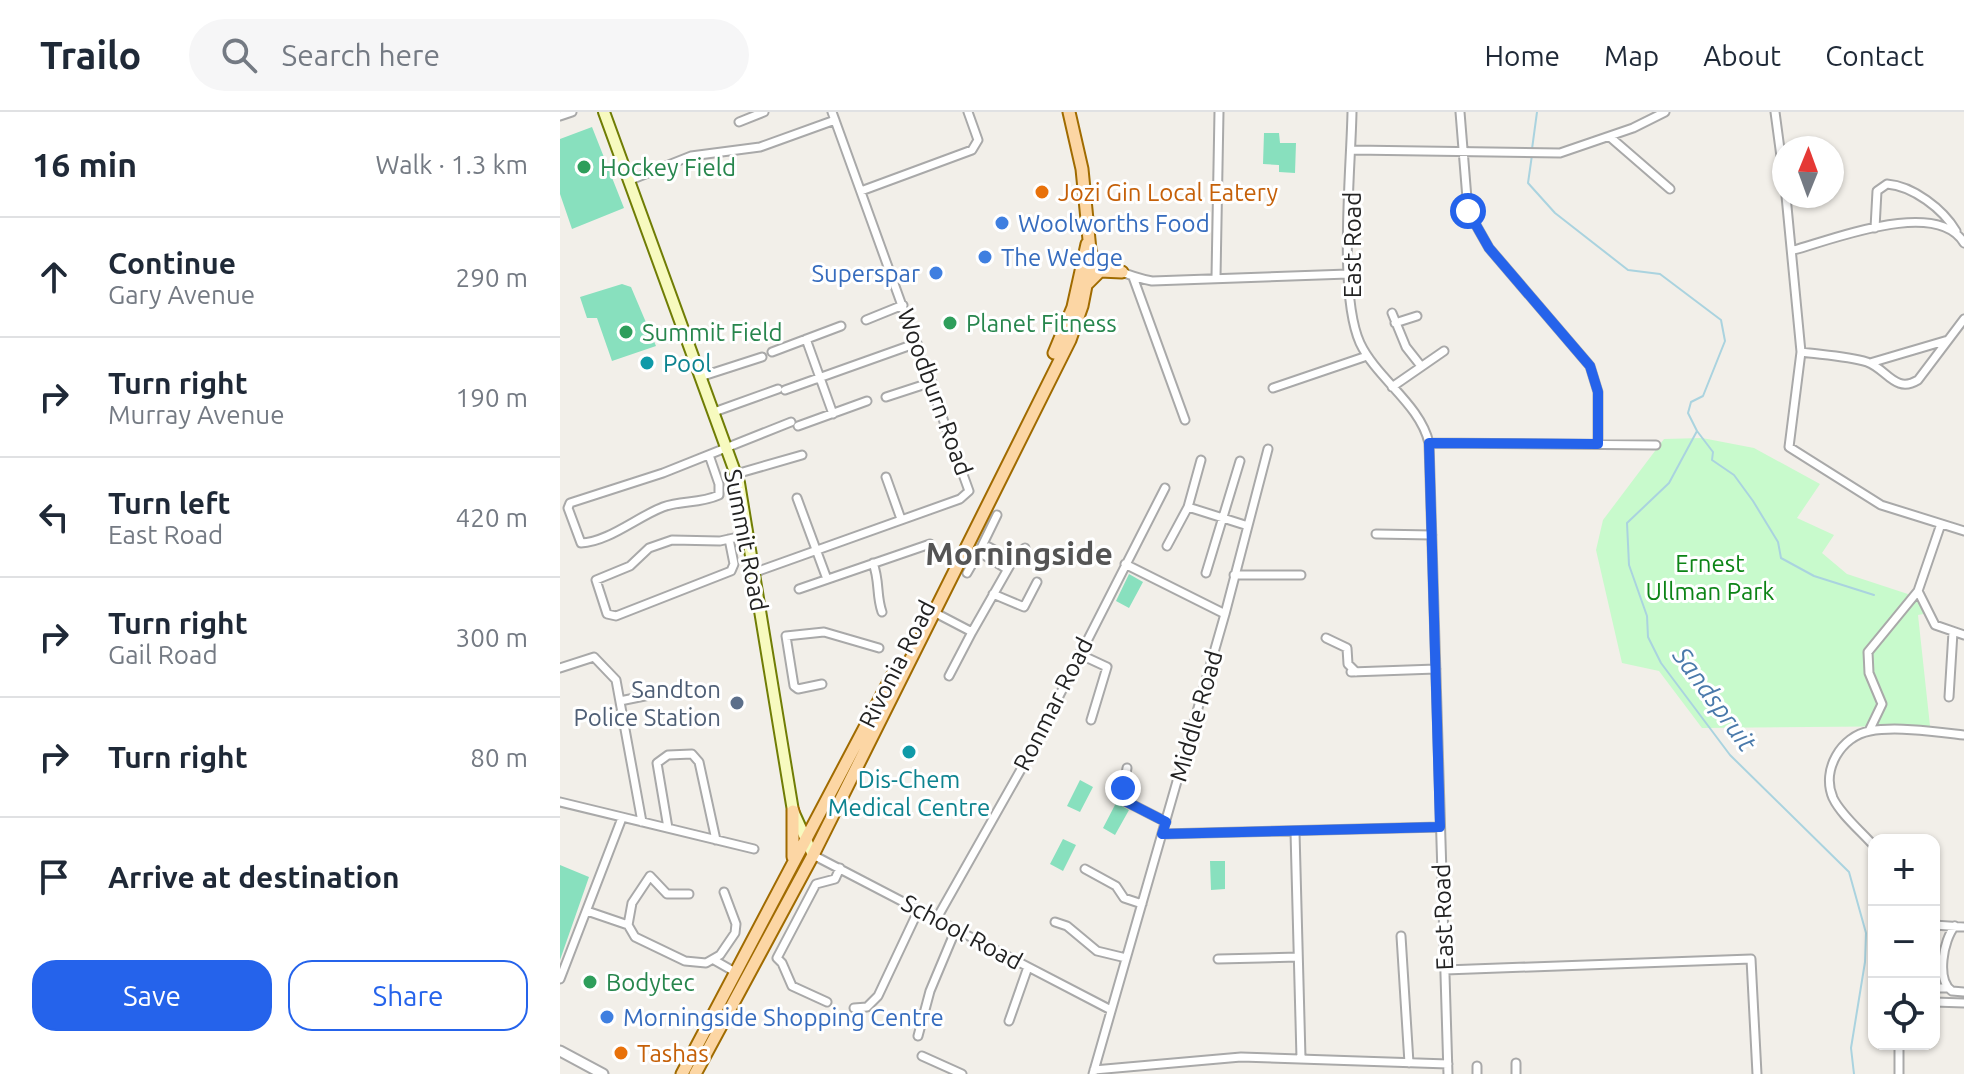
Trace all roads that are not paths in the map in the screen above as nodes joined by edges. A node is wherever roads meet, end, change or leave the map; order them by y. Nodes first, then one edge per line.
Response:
1 (572, 112) edge
2 (604, 112) edge
3 (764, 112) edge
4 (968, 112) edge
5 (1069, 112) edge
6 (1219, 112) edge
7 (1352, 112) edge
8 (1460, 112) edge
9 (1665, 112) edge
10 (1775, 112) edge
11 (560, 116) edge
12 (834, 116) edge
13 (739, 122) dead end
14 (1778, 136) edge
15 (1610, 137) junction
16 (1353, 150) junction
17 (1462, 150) junction
18 (628, 181) junction
19 (1670, 189) dead end
20 (861, 191) junction
21 (1788, 208) edge
22 (1875, 228) junction
23 (1958, 232) junction
24 (1964, 243) edge
25 (1794, 250) junction
26 (1086, 255) junction
27 (1128, 274) junction
28 (1348, 274) junction
29 (1216, 277) junction
30 (1082, 286) junction
31 (903, 305) junction
32 (1392, 313) dead end
33 (1417, 316) dead end
34 (1964, 319) edge
35 (866, 320) dead end
36 (1395, 323) junction
37 (841, 326) dead end
38 (806, 339) junction
39 (1948, 340) junction
40 (917, 343) junction
41 (1444, 351) dead end
42 (772, 352) dead end
43 (1801, 352) junction
44 (1367, 356) junction
45 (762, 357) dead end
46 (1870, 363) junction
47 (1421, 366) junction
48 (700, 377) junction
49 (820, 377) junction
50 (932, 382) junction
51 (1392, 387) junction
52 (1273, 388) dead end
53 (886, 397) dead end
54 (867, 401) dead end
55 (714, 412) junction
56 (833, 414) junction
57 (1185, 420) dead end
58 (1429, 443) junction
59 (1598, 444) junction
60 (1656, 445) dead end
61 (727, 449) junction
62 (1268, 449) dead end
63 (709, 455) junction
64 (802, 455) dead end
65 (1201, 460) dead end
66 (1240, 461) dead end
67 (736, 474) junction
68 (886, 477) dead end
69 (1165, 488) dead end
70 (797, 498) dead end
71 (1188, 507) junction
72 (997, 515) dead end
73 (1223, 518) junction
74 (901, 519) junction
75 (1941, 524) junction
76 (1245, 525) junction
77 (1964, 531) edge
78 (1376, 534) dead end
79 (747, 535) junction
80 (1432, 535) junction
81 (729, 539) junction
82 (930, 544) dead end
83 (1167, 546) dead end
84 (989, 547) dead end
85 (1025, 548) dead end
86 (816, 549) junction
87 (979, 552) junction
88 (1013, 560) junction
89 (873, 563) junction
90 (1125, 564) junction
91 (734, 566) junction
92 (752, 569) junction
93 (1007, 569) junction
94 (967, 573) dead end
95 (1206, 573) dead end
96 (1234, 575) junction
97 (1301, 575) dead end
98 (827, 579) junction
99 (1037, 582) dead end
100 (799, 589) dead end
101 (1918, 591) junction
102 (993, 594) junction
103 (929, 609) junction
104 (882, 612) dead end
105 (1225, 614) junction
106 (972, 632) junction
107 (1953, 632) junction
108 (1964, 635) edge
109 (1326, 638) dead end
110 (879, 648) dead end
111 (1079, 654) junction
112 (789, 667) junction
113 (560, 668) edge
114 (1436, 669) junction
115 (769, 671) junction
116 (949, 676) dead end
117 (822, 684) dead end
118 (679, 689) dead end
119 (1949, 697) dead end
120 (620, 701) junction
121 (880, 717) junction
122 (1091, 720) dead end
123 (867, 722) junction
124 (1869, 731) junction
125 (1964, 735) edge
126 (1127, 768) dead end
127 (560, 802) edge
128 (792, 810) junction
129 (819, 816) junction
130 (622, 818) junction
131 (642, 822) junction
132 (1166, 822) junction
133 (1440, 827) junction
134 (668, 828) junction
135 (1295, 832) junction
136 (1162, 834) junction
137 (1868, 839) edge
138 (716, 840) junction
139 (806, 840) junction
140 (754, 849) dead end
141 (813, 855) junction
142 (840, 868) junction
143 (1085, 869) dead end
144 (789, 877) junction
145 (724, 892) dead end
146 (689, 894) dead end
147 (1142, 904) junction
148 (919, 909) junction
149 (587, 911) junction
150 (937, 918) junction
151 (1055, 922) dead end
152 (628, 925) junction
153 (1940, 925) edge
154 (1960, 927) edge
155 (956, 929) junction
156 (1401, 936) dead end
157 (1298, 957) junction
158 (1126, 958) junction
159 (1218, 959) dead end
160 (714, 960) junction
161 (1028, 967) junction
162 (1445, 970) junction
163 (735, 972) junction
164 (560, 979) edge
165 (1940, 988) edge
166 (1947, 988) junction
167 (1964, 992) edge
168 (827, 1002) dead end
169 (1940, 1002) edge
170 (1964, 1003) edge
171 (854, 1008) dead end
172 (1111, 1010) junction
173 (1009, 1021) dead end
174 (918, 1036) dead end
175 (1899, 1050) edge
176 (560, 1051) edge
177 (922, 1056) dead end
178 (1301, 1058) junction
179 (1409, 1063) junction
180 (1516, 1063) dead end
181 (1448, 1064) junction
182 (1094, 1072) edge
183 (603, 1074) edge
184 (682, 1074) edge
185 (695, 1074) edge
186 (962, 1074) edge
187 (1448, 1074) edge
188 (1516, 1074) edge
189 (1757, 1074) edge
190 (1899, 1074) edge

1 - 11 street
2 - 18 main road, Summit Road
3 - 13 street
4 - 20 street
5 - 26 main road, Rivonia Road
6 - 29 street
7 - 16 street, East Road
8 - 17 street
9 - 15 street
10 - 14 street
12 - 18 street, Woodburn Road
12 - 20 street, Woodburn Road
15 - 17 street
15 - 19 street
16 - 17 street
16 - 28 street, East Road
17 - 59 street
18 - 48 main road, Summit Road
20 - 31 street, Woodburn Road
21 - 25 street
22 - 23 street
22 - 23 street
22 - 25 street
23 - 24 street
25 - 43 street
26 - 27 street
26 - 30 main road
26 - 30 main road, Rivonia Road
27 - 29 street
27 - 30 main road
27 - 57 street
28 - 29 street
28 - 44 street, East Road
30 - 103 main road, Rivonia Road
31 - 35 street
31 - 40 street, Woodburn Road
32 - 36 street
33 - 36 street
34 - 39 street
36 - 47 street
37 - 38 street
38 - 42 street
38 - 49 street
39 - 46 street
39 - 46 street
40 - 49 street
40 - 50 street, Woodburn Road
41 - 47 street
43 - 46 street
43 - 75 street
44 - 51 street, East Road
44 - 52 street
45 - 48 street
47 - 51 street
48 - 55 main road, Summit Road
49 - 55 street
49 - 56 street
50 - 53 street
50 - 74 street, Woodburn Road
51 - 58 street, East Road
54 - 56 street
55 - 61 main road, Summit Road
56 - 61 street
58 - 59 street
58 - 80 street, East Road
59 - 60 street
61 - 63 street
61 - 67 main road, Summit Road
62 - 76 street, Middle Road
63 - 63 street
64 - 67 street
65 - 71 street
66 - 73 street
67 - 79 main road, Summit Road
68 - 74 street
69 - 90 street, Ronmar Road
70 - 86 street
71 - 73 street
71 - 83 street
72 - 87 street
73 - 76 street
73 - 95 street
74 - 86 street, Woodburn Road
75 - 77 street
75 - 101 street
76 - 96 street, Middle Road
78 - 80 street
79 - 81 street
79 - 92 main road, Summit Road
80 - 114 street, East Road
81 - 91 street
81 - 91 street, Woodburn Road
82 - 89 street
84 - 88 street
85 - 88 street
86 - 92 street, Woodburn Road
86 - 98 street
87 - 93 street
87 - 94 street
88 - 93 street
89 - 98 street
89 - 104 street
90 - 105 street
90 - 111 street, Ronmar Road
91 - 92 street, Woodburn Road
92 - 115 main road, Summit Road
93 - 102 street
96 - 97 street
96 - 105 street, Middle Road
98 - 100 street
99 - 102 street
101 - 107 street
101 - 124 street
102 - 106 street
103 - 106 street
103 - 121 main road, Rivonia Road
103 - 123 main road, Rivonia Road
105 - 132 street, Middle Road
106 - 116 street
107 - 108 street
107 - 119 street
109 - 114 street
110 - 112 street
111 - 122 street
111 - 150 street, Ronmar Road
112 - 115 street
112 - 117 street
113 - 120 street
114 - 133 street, East Road
115 - 128 main road, Summit Road
118 - 120 street
120 - 131 street
121 - 123 main road
121 - 141 main road, Rivonia Road
123 - 129 main road, Rivonia Road
124 - 125 street
124 - 137 street
126 - 132 street
127 - 130 street
128 - 129 main road
128 - 139 main road, Summit Road
128 - 144 main road
129 - 139 main road, Rivonia Road
130 - 131 street
130 - 149 street
131 - 134 street
132 - 136 street, Middle Road
133 - 135 street
133 - 162 street, East Road
134 - 138 street
134 - 138 street
135 - 136 street
135 - 157 street
136 - 147 street, Middle Road
138 - 140 street
139 - 141 main road, Summit Road
139 - 144 main road, Rivonia Road
141 - 142 street, School Road
141 - 185 main road, Rivonia Road
142 - 148 street, School Road
142 - 168 street
143 - 147 street
144 - 163 main road, Rivonia Road
145 - 160 street
146 - 152 street
147 - 158 street, Middle Road
148 - 150 street, School Road
148 - 171 street
149 - 152 street
149 - 164 street
150 - 155 street, School Road
151 - 158 street
152 - 160 street
153 - 154 street
154 - 166 street
155 - 161 street, School Road
155 - 174 street
156 - 179 street
157 - 159 street
157 - 178 street
158 - 172 street, Middle Road
160 - 163 street
161 - 172 street, School Road
161 - 173 street
162 - 181 street, East Road
162 - 189 street
163 - 184 main road, Rivonia Road
165 - 166 street
166 - 167 street
169 - 170 street
172 - 182 street, Middle Road
175 - 190 street
176 - 183 street
177 - 186 street
178 - 179 street
178 - 182 street
179 - 181 street
180 - 188 street
181 - 187 street, East Road

